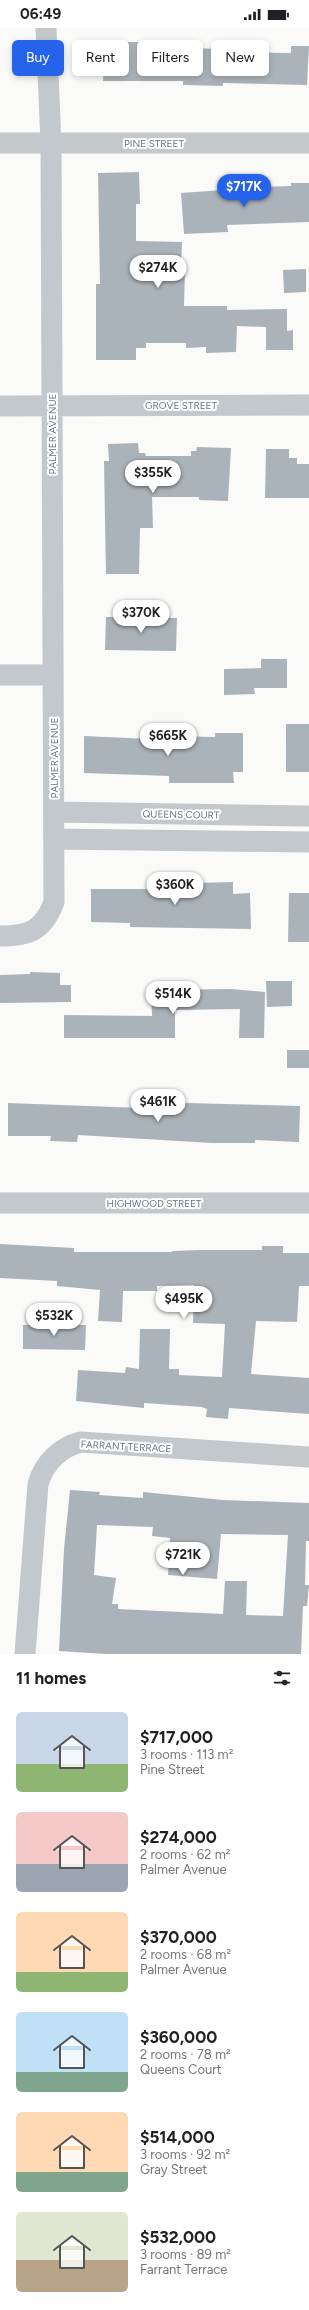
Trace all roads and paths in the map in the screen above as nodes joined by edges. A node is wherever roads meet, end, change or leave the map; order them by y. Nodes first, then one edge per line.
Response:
1 (46, 28) edge
2 (0, 143) edge
3 (51, 143) junction
4 (309, 143) edge
5 (309, 405) edge
6 (0, 406) edge
7 (52, 406) junction
8 (0, 675) edge
9 (53, 676) junction
10 (54, 812) junction
11 (309, 816) edge
12 (54, 839) junction
13 (309, 842) edge
14 (0, 936) edge
15 (309, 1202) edge
16 (0, 1203) edge
17 (309, 1457) edge
18 (25, 1654) edge

1 - 3 street, PALMER AVENUE
2 - 3 street, PINE STREET
3 - 4 street, PINE STREET
3 - 7 street, PALMER AVENUE
5 - 7 street, GROVE STREET
6 - 7 street, GROVE STREET
7 - 9 street, PALMER AVENUE
8 - 9 street
9 - 10 street, PALMER AVENUE
10 - 11 street, QUEENS COURT
10 - 12 street, PALMER AVENUE
12 - 13 street
12 - 14 street, PALMER AVENUE
15 - 16 street, HIGHWOOD STREET
17 - 18 street, FARRANT TERRACE

